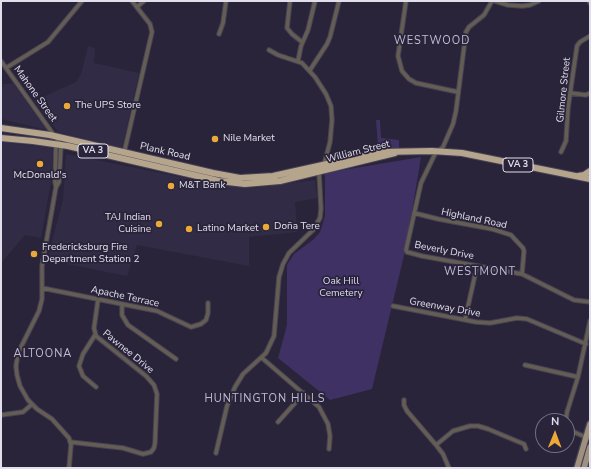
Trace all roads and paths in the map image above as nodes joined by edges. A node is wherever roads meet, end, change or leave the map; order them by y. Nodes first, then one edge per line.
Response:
1 (82, 1) edge
2 (132, 1) edge
3 (144, 1) edge
4 (226, 1) edge
5 (290, 1) edge
6 (315, 1) edge
7 (339, 1) edge
8 (406, 1) edge
9 (492, 1) edge
10 (496, 1) edge
11 (536, 2) edge
12 (137, 7) junction
13 (219, 34) dead end
14 (590, 36) edge
15 (302, 42) junction
16 (269, 50) dead end
17 (1, 61) edge
18 (298, 61) junction
19 (6, 68) junction
20 (310, 70) junction
21 (458, 92) junction
22 (570, 93) junction
23 (590, 93) edge
24 (1, 128) edge
25 (55, 136) junction
26 (1, 138) edge
27 (59, 145) junction
28 (439, 151) junction
29 (124, 152) junction
30 (402, 152) junction
31 (561, 152) dead end
32 (146, 158) junction
33 (137, 162) junction
34 (167, 162) junction
35 (325, 164) junction
36 (154, 166) junction
37 (590, 171) edge
38 (319, 172) junction
39 (575, 176) junction
40 (590, 179) edge
41 (414, 213) junction
42 (477, 266) junction
43 (522, 274) junction
44 (42, 288) junction
45 (98, 300) junction
46 (590, 302) edge
47 (208, 303) dead end
48 (122, 304) junction
49 (392, 306) dead end
50 (465, 320) junction
51 (590, 321) edge
52 (96, 335) junction
53 (586, 344) junction
54 (262, 358) junction
55 (176, 360) dead end
56 (525, 365) dead end
57 (578, 377) junction
58 (96, 387) dead end
59 (304, 393) junction
60 (404, 400) dead end
61 (32, 404) junction
62 (567, 413) edge
63 (1, 415) edge
64 (278, 422) dead end
65 (590, 424) edge
66 (575, 432) edge
67 (588, 438) edge
68 (70, 442) junction
69 (436, 445) junction
70 (590, 447) edge
71 (329, 449) dead end
72 (526, 449) dead end
73 (216, 453) dead end
74 (69, 468) edge
75 (449, 468) edge
76 (576, 468) edge
77 (584, 468) edge

1 - 19 street
2 - 12 street
3 - 12 street
4 - 13 street
5 - 15 street
6 - 15 street
7 - 20 street
8 - 21 street
9 - 21 street
10 - 11 street
12 - 29 street
14 - 22 street, Gilmore Street
15 - 18 street
16 - 18 street
17 - 19 street, Mahone Street
18 - 20 street
19 - 25 street, Mahone Street
20 - 35 street
21 - 28 street
22 - 23 street
22 - 31 street, Gilmore Street
24 - 25 highway, Plank Road / VA 3
25 - 27 street, Mahone Street
25 - 29 highway, Plank Road / VA 3
26 - 27 highway, Plank Road / VA 3
27 - 33 highway, Plank Road / VA 3
27 - 44 street
28 - 30 highway, William Street / VA 3
28 - 39 highway, William Street / VA 3
28 - 41 street
29 - 32 highway, Plank Road / VA 3
30 - 35 highway, William Street / VA 3
30 - 38 highway, William Street / VA 3
32 - 33 highway
32 - 34 highway, Plank Road / VA 3
33 - 36 highway, Plank Road / VA 3
34 - 35 highway, Plank Road / VA 3
34 - 36 highway
35 - 38 street
36 - 38 highway, Plank Road / VA 3
37 - 39 highway
38 - 54 street
39 - 40 highway, William Street / VA 3
41 - 42 street, Beverly Drive
41 - 43 street, Highland Road
42 - 43 street, Beverly Drive
42 - 50 street
43 - 46 street, Beverly Drive
44 - 45 street, Apache Terrace
44 - 61 street
45 - 48 street, Apache Terrace
45 - 52 street, Pawnee Drive
47 - 48 street, Apache Terrace
48 - 55 street
49 - 50 street, Greenway Drive
50 - 53 street, Greenway Drive
51 - 53 street
52 - 58 street
52 - 68 street, Pawnee Drive
53 - 57 street
54 - 59 street
54 - 73 street
56 - 57 street
57 - 62 street
59 - 64 street
59 - 71 street
60 - 69 street
61 - 63 street
61 - 68 street
65 - 67 main road
66 - 67 street
67 - 76 main road
68 - 74 street
69 - 72 street
69 - 75 street
70 - 77 main road

